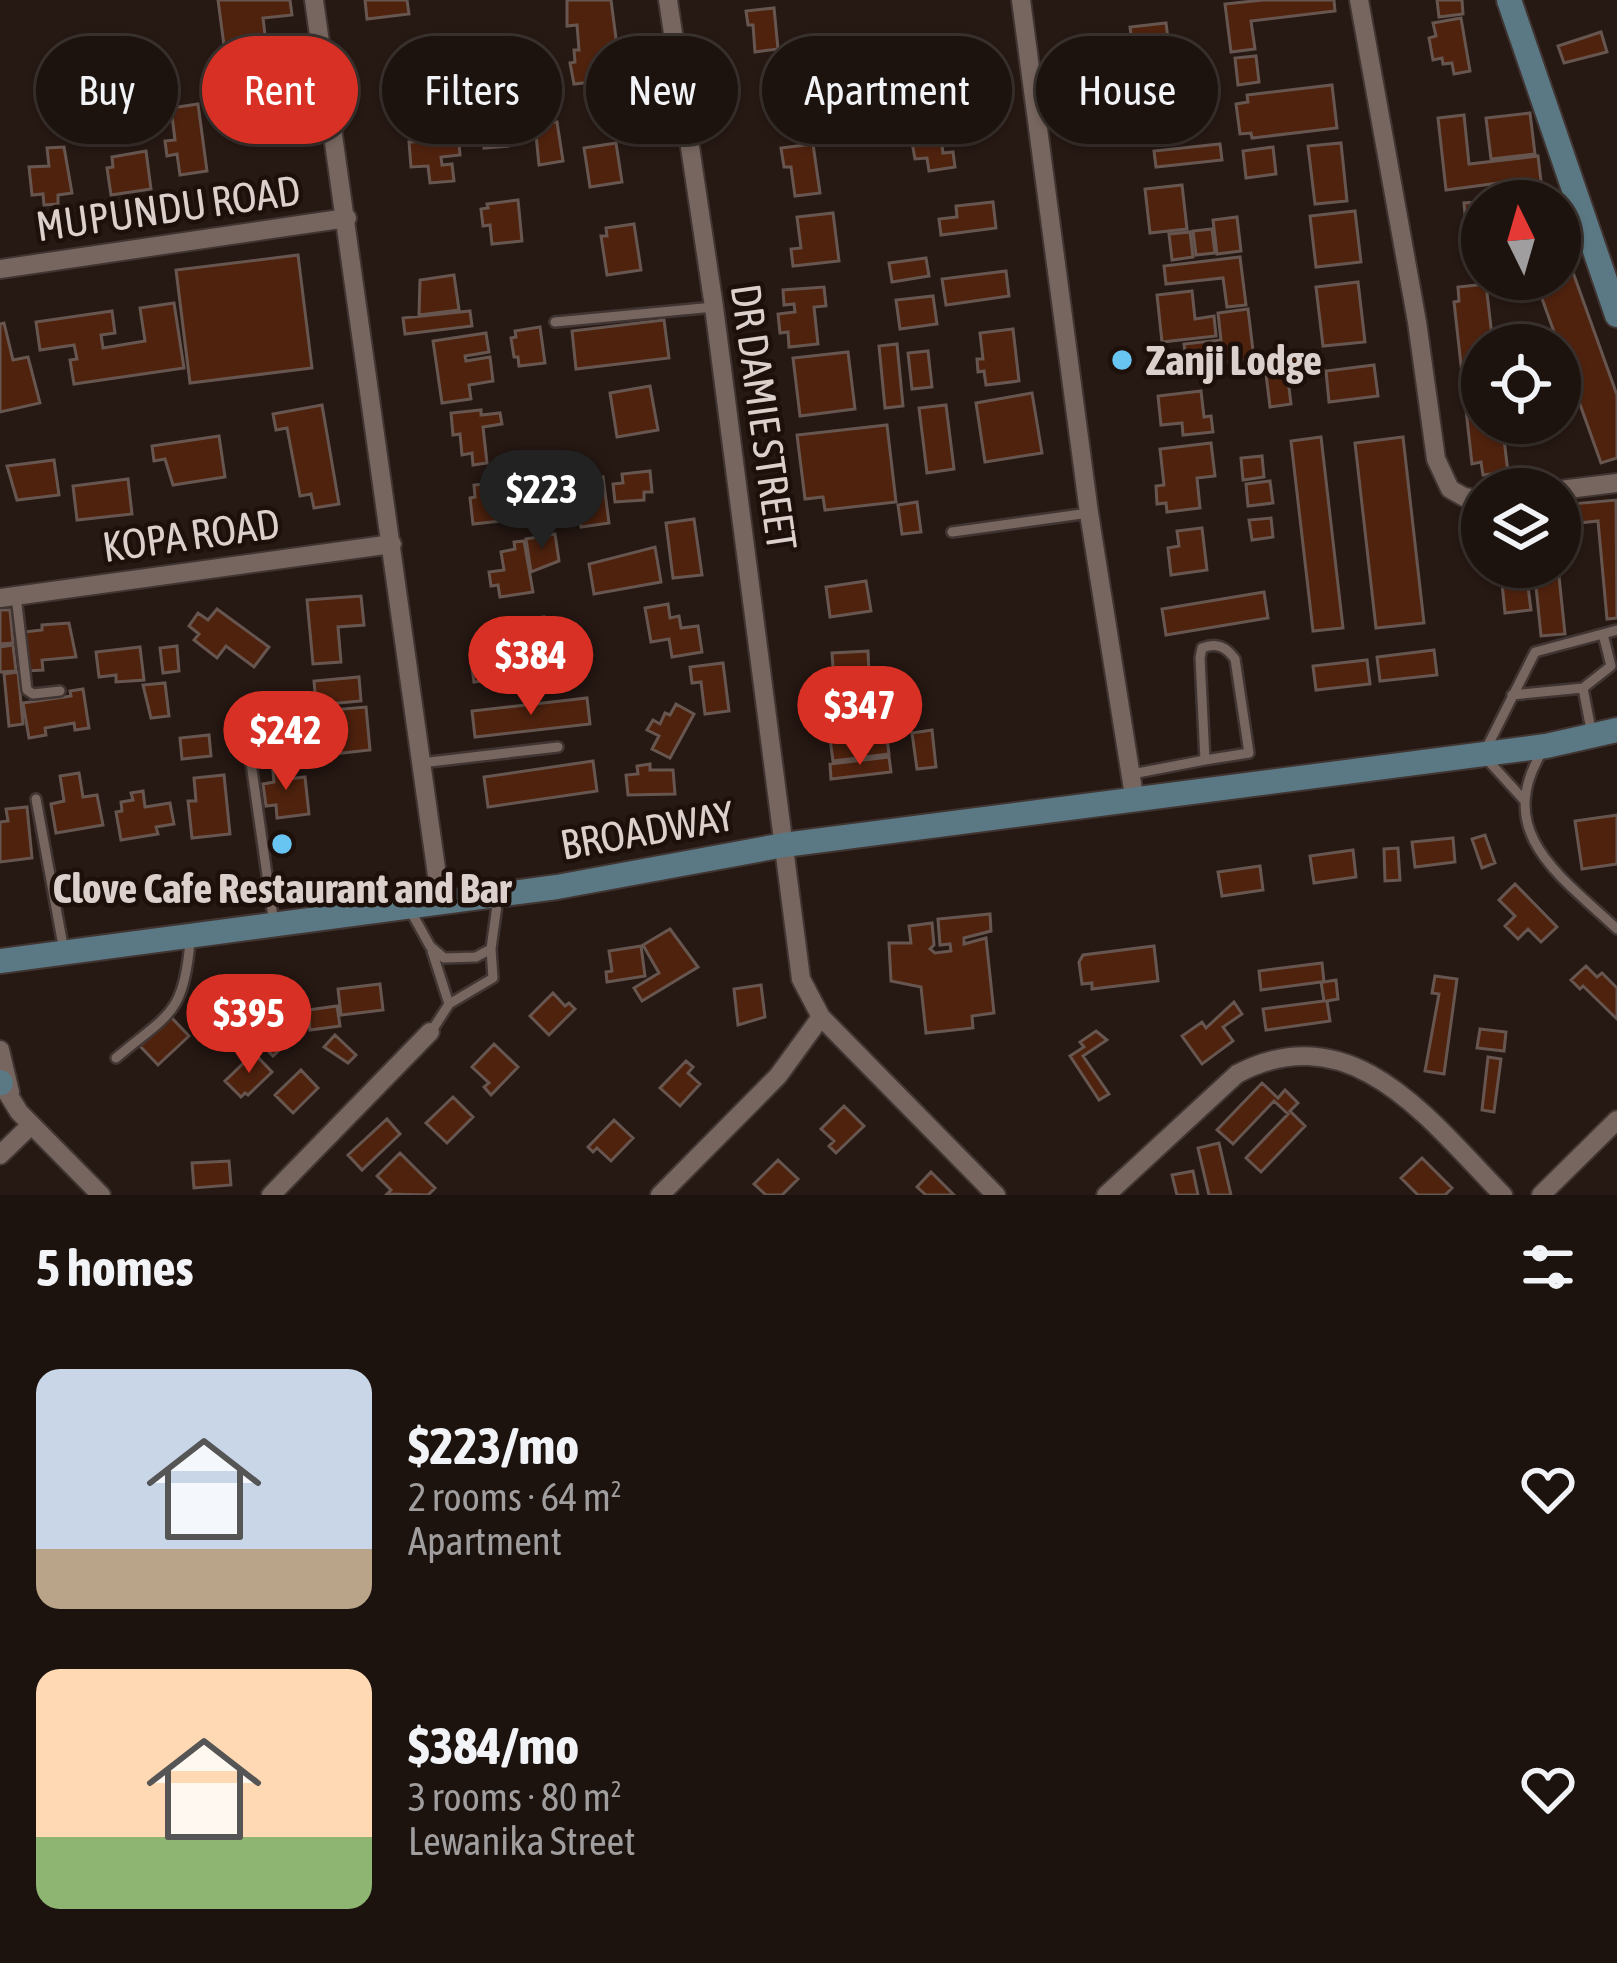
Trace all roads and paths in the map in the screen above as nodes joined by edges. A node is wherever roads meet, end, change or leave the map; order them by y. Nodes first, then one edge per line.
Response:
1 (314, 0) edge
2 (668, 0) edge
3 (1021, 0) edge
4 (1359, 0) edge
5 (1509, 0) edge
6 (347, 218) junction
7 (0, 269) edge
8 (714, 307) junction
9 (1617, 315) edge
10 (555, 322) dead end
11 (1617, 483) edge
12 (1581, 487) edge
13 (1461, 495) edge
14 (1089, 513) junction
15 (952, 532) dead end
16 (392, 544) junction
17 (8, 597) edge
18 (1617, 630) edge
19 (1603, 634) junction
20 (1583, 688) junction
21 (60, 691) dead end
22 (1512, 695) junction
23 (1609, 737) edge
24 (1546, 746) junction
25 (558, 747) dead end
26 (1483, 754) junction
27 (1205, 760) junction
28 (251, 763) dead end
29 (421, 763) junction
30 (1131, 774) junction
31 (36, 799) dead end
32 (1524, 800) junction
33 (1135, 802) junction
34 (784, 845) junction
35 (498, 895) junction
36 (441, 904) junction
37 (409, 908) junction
38 (274, 924) junction
39 (1617, 929) edge
40 (191, 936) junction
41 (430, 946) junction
42 (491, 949) junction
43 (64, 951) junction
44 (0, 961) edge
45 (448, 1004) junction
46 (821, 1017) junction
47 (430, 1032) joint
48 (0, 1050) edge
49 (116, 1058) dead end
50 (3, 1086) edge
51 (1617, 1120) edge
52 (31, 1125) junction
53 (0, 1155) edge
54 (101, 1195) edge
55 (271, 1195) edge
56 (660, 1195) edge
57 (995, 1195) edge
58 (1106, 1195) edge
59 (1503, 1195) edge
60 (1540, 1195) edge

1 - 6 street
2 - 8 street, DR DAMIE STREET
3 - 14 street
4 - 13 street
5 - 9 main road
6 - 7 street, MUPUNDU ROAD
6 - 16 street
8 - 10 lane
8 - 34 street, DR DAMIE STREET
11 - 12 street
14 - 15 lane
14 - 30 street
16 - 17 street, KOPA ROAD
16 - 29 street
17 - 21 lane
18 - 19 lane
19 - 20 lane
19 - 22 lane
20 - 22 lane
20 - 23 lane
22 - 26 lane
23 - 24 main road, BROADWAY
24 - 26 main road, BROADWAY
24 - 32 lane
25 - 29 lane
26 - 32 lane
26 - 33 main road, BROADWAY
27 - 27 lane
27 - 30 lane
28 - 38 lane
29 - 36 street
30 - 33 street
31 - 43 lane
32 - 39 lane
33 - 34 main road, BROADWAY
34 - 35 main road, BROADWAY
34 - 46 street, DR DAMIE STREET
35 - 36 main road, BROADWAY
35 - 42 lane
36 - 37 main road, BROADWAY
37 - 38 main road, BROADWAY
37 - 41 lane
38 - 40 main road, BROADWAY
40 - 43 main road, BROADWAY
40 - 49 lane
41 - 42 lane
41 - 45 lane
42 - 45 lane
43 - 44 main road, BROADWAY
45 - 47 lane
46 - 56 street
46 - 57 street
47 - 55 street
48 - 50 street
50 - 52 street
51 - 60 street
52 - 53 street
52 - 54 street
58 - 59 street

